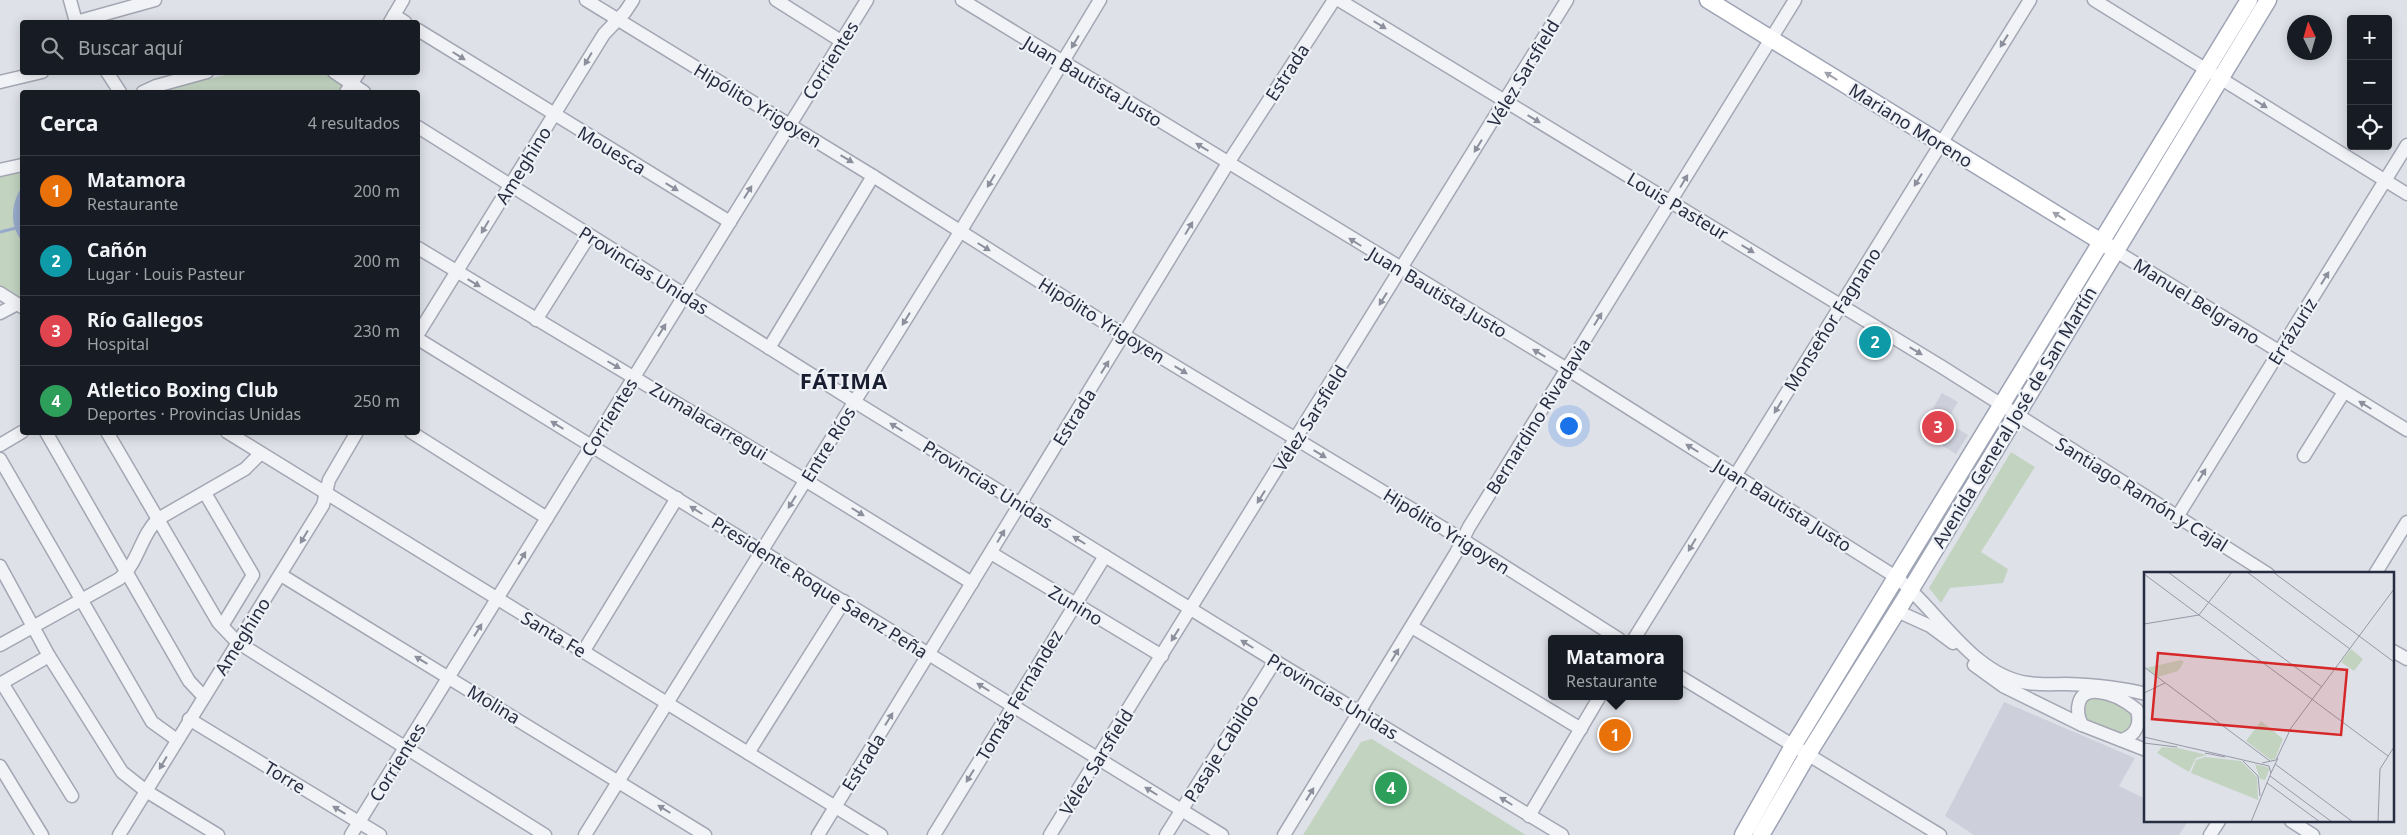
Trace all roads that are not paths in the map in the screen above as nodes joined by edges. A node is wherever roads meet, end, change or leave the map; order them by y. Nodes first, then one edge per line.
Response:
1 (70, 0) edge
2 (155, 0) edge
3 (403, 0) edge
4 (586, 0) edge
5 (633, 0) edge
6 (776, 0) edge
7 (868, 0) edge
8 (962, 0) edge
9 (1100, 0) edge
10 (1334, 0) edge
11 (1339, 0) edge
12 (1567, 0) edge
13 (1708, 0) edge
14 (1795, 0) edge
15 (2030, 0) edge
16 (2094, 0) edge
17 (2249, 0) edge
18 (2268, 0) edge
19 (392, 19) edge
20 (75, 20) edge
21 (83, 20) edge
22 (617, 20) junction
23 (420, 31) edge
24 (1771, 39) junction
25 (841, 41) junction
26 (1062, 62) junction
27 (2206, 68) junction
28 (29, 75) edge
29 (109, 75) edge
30 (196, 75) edge
31 (337, 75) edge
32 (356, 75) edge
33 (2219, 78) junction
34 (0, 82) edge
35 (349, 88) edge
36 (119, 90) edge
37 (147, 90) edge
38 (1506, 101) junction
39 (554, 115) junction
40 (790, 125) junction
41 (420, 128) edge
42 (1941, 143) junction
43 (2407, 145) edge
44 (1228, 163) junction
45 (20, 165) edge
46 (0, 170) edge
47 (873, 176) junction
48 (2385, 180) junction
49 (509, 186) junction
50 (2407, 194) edge
51 (1672, 202) junction
52 (730, 222) junction
53 (960, 232) junction
54 (589, 236) junction
55 (2108, 246) junction
56 (420, 249) edge
57 (1401, 270) junction
58 (456, 273) junction
59 (0, 294) edge
60 (684, 296) junction
61 (20, 305) edge
62 (1841, 305) junction
63 (0, 313) edge
64 (536, 320) junction
65 (420, 331) edge
66 (1124, 335) junction
67 (420, 340) edge
68 (768, 348) junction
69 (2280, 352) junction
70 (1566, 370) junction
71 (634, 376) junction
72 (2344, 392) junction
73 (855, 402) junction
74 (2002, 405) junction
75 (2016, 414) junction
76 (2407, 430) edge
77 (20, 433) edge
78 (48, 435) edge
79 (109, 435) edge
80 (231, 435) edge
81 (355, 435) edge
82 (416, 435) edge
83 (1296, 439) junction
84 (0, 445) edge
85 (591, 445) junction
86 (260, 454) junction
87 (2304, 456) dead end
88 (0, 459) edge
89 (1735, 474) junction
90 (806, 480) junction
91 (205, 493) junction
92 (327, 494) junction
93 (677, 498) junction
94 (1021, 504) junction
95 (2176, 517) junction
96 (547, 518) junction
97 (158, 519) junction
98 (2407, 522) edge
99 (1463, 540) junction
100 (762, 551) junction
101 (991, 553) junction
102 (1105, 556) junction
103 (0, 566) edge
104 (128, 572) junction
105 (2265, 572) edge
106 (2376, 572) edge
107 (281, 575) junction
108 (1896, 577) junction
109 (972, 583) junction
110 (1911, 589) junction
111 (82, 600) junction
112 (497, 600) junction
113 (844, 601) junction
114 (1075, 604) junction
115 (1192, 608) junction
116 (1897, 611) junction
117 (222, 626) junction
118 (1412, 627) junction
119 (33, 628) junction
120 (1613, 635) edge
121 (1636, 635) edge
122 (238, 642) junction
123 (0, 645) edge
124 (583, 652) junction
125 (2394, 652) edge
126 (929, 654) junction
127 (49, 656) junction
128 (1162, 656) junction
129 (2407, 659) edge
130 (1275, 661) junction
131 (449, 677) junction
132 (1683, 678) edge
133 (2006, 682) junction
134 (1, 684) edge
135 (2051, 684) junction
136 (2094, 688) junction
137 (2025, 689) junction
138 (2144, 694) edge
139 (204, 697) junction
140 (1598, 700) edge
141 (667, 703) junction
142 (1013, 706) junction
143 (2045, 706) junction
144 (2141, 712) edge
145 (1360, 713) junction
146 (189, 720) junction
147 (2082, 725) junction
148 (1581, 729) junction
149 (177, 740) junction
150 (2121, 740) junction
151 (1793, 746) junction
152 (405, 748) junction
153 (2144, 749) edge
154 (748, 753) junction
155 (1808, 754) junction
156 (1098, 758) junction
157 (2, 773) edge
158 (618, 780) junction
159 (146, 791) junction
160 (72, 796) dead end
161 (835, 807) junction
162 (1182, 810) junction
163 (1529, 816) junction
164 (359, 822) junction
165 (2218, 822) edge
166 (2293, 822) edge
167 (42, 835) edge
168 (119, 835) edge
169 (218, 835) edge
170 (352, 835) edge
171 (380, 835) edge
172 (545, 835) edge
173 (585, 835) edge
174 (705, 835) edge
175 (818, 835) edge
176 (881, 835) edge
177 (934, 835) edge
178 (1050, 835) edge
179 (1166, 835) edge
180 (1222, 835) edge
181 (1284, 835) edge
182 (1562, 835) edge
183 (1743, 835) edge
184 (1761, 835) edge
185 (1940, 835) edge
186 (2210, 835) edge
187 (2313, 835) edge

1 - 20 street
2 - 21 street
3 - 19 street
4 - 22 street, Hipólito Yrigoyen
5 - 22 street, Ameghino
6 - 25 street
7 - 25 street, Corrientes
8 - 26 street, Juan Bautista Justo
9 -> 26 street, Entre Ríos
10 - 44 street, Estrada
11 -> 38 street, Louis Pasteur
12 - 38 street, Vélez Sarsfield
13 - 24 main road, Mariano Moreno
14 - 24 street, Bernardino Rivadavia
15 -> 42 street, Monseñor Fagnano
16 - 27 street
17 - 27 main road, Avenida General José de San Martín
18 - 33 main road, Avenida General José de San Martín
22 -> 39 street, Ameghino
22 - 40 street, Hipólito Yrigoyen
23 -> 39 street, Mouesca
42 -> 24 main road, Mariano Moreno
51 -> 24 street, Bernardino Rivadavia
25 - 40 street, Corrientes
44 -> 26 street, Juan Bautista Justo
26 -> 53 street, Entre Ríos
27 - 33 street
27 - 55 main road, Avenida General José de San Martín
28 - 34 street
29 - 36 street
30 - 37 street
31 - 35 street
32 - 35 street
33 -> 48 street
33 - 55 main road, Avenida General José de San Martín
38 -> 51 street, Louis Pasteur
38 -> 57 street, Vélez Sarsfield
39 - 49 street, Ameghino
39 -> 52 street, Mouesca
40 -> 47 street, Hipólito Yrigoyen
52 -> 40 street, Corrientes
41 - 49 street, Provincias Unidas
55 -> 42 main road, Mariano Moreno
42 -> 62 street, Monseñor Fagnano
43 - 48 street, Errázuriz
57 -> 44 street, Juan Bautista Justo
66 -> 44 street, Estrada
45 - 46 street
47 - 53 street, Hipólito Yrigoyen
47 - 68 street
48 - 50 street
69 -> 48 street, Errázuriz
49 - 54 street, Provincias Unidas
49 -> 58 street, Ameghino
51 -> 62 street, Louis Pasteur
70 -> 51 street, Bernardino Rivadavia
52 - 60 street, Corrientes
53 -> 66 street, Hipólito Yrigoyen
53 -> 73 street, Entre Ríos
54 - 60 street, Provincias Unidas
54 - 64 street
55 - 69 street, Manuel Belgrano
55 - 74 main road, Avenida General José de San Martín
55 - 75 main road, Avenida General José de San Martín
56 - 58 street, Zumalacarregui
70 -> 57 street, Juan Bautista Justo
57 -> 83 street, Vélez Sarsfield
58 -> 64 street, Zumalacarregui
58 - 65 street, Ameghino
59 - 61 street
60 - 68 street, Provincias Unidas
71 -> 60 street, Corrientes
61 - 63 street
62 -> 74 street, Louis Pasteur
62 -> 89 street, Monseñor Fagnano
64 -> 71 street, Zumalacarregui
66 -> 83 street, Hipólito Yrigoyen
94 -> 66 street, Estrada
85 -> 67 street, Presidente Roque Saenz Peña
68 - 73 street, Provincias Unidas
69 - 72 street, Manuel Belgrano
95 -> 69 street, Errázuriz
89 -> 70 street, Juan Bautista Justo
70 - 99 street, Bernardino Rivadavia
71 - 85 street, Corrientes
71 - 90 street, Zumalacarregui
76 -> 72 street, Manuel Belgrano
72 - 87 street
73 - 90 street, Entre Ríos
94 -> 73 street, Provincias Unidas
74 - 75 street, Louis Pasteur
74 - 108 main road, Avenida General José de San Martín
75 - 95 street, Santiago Ramón y Cajal
75 - 110 main road, Avenida General José de San Martín
77 - 84 street
78 - 104 street
79 - 97 street
80 - 86 street, Santa Fe
81 - 92 street, Ameghino
82 - 96 street
83 -> 99 street, Hipólito Yrigoyen
83 -> 115 street, Vélez Sarsfield
85 - 93 street, Presidente Roque Saenz Peña
85 - 96 street, Corrientes
86 - 91 street
86 - 92 street, Santa Fe
88 - 111 street
89 - 108 street, Juan Bautista Justo
89 -> 121 street, Monseñor Fagnano
90 -> 100 street, Entre Ríos
90 -> 109 street, Zumalacarregui
91 - 97 street
91 - 117 street
92 -> 107 street, Ameghino
92 - 112 street, Santa Fe
100 -> 93 street, Presidente Roque Saenz Peña
93 - 124 street
101 -> 94 street, Estrada
102 -> 94 street, Provincias Unidas
95 - 105 street, Santiago Ramón y Cajal
112 -> 96 street, Corrientes
97 - 104 street
97 - 117 street
98 - 106 street
99 - 118 street, Bernardino Rivadavia
99 - 120 street, Hipólito Yrigoyen
100 - 113 street, Presidente Roque Saenz Peña
100 - 141 street, Entre Ríos
101 - 109 street, Estrada
101 - 114 street, Zunino
102 - 114 street, Tomás Fernández
102 - 115 street, Provincias Unidas
103 - 119 street
104 - 111 street
104 - 139 street
107 - 122 street, Ameghino
131 -> 107 street, Molina
108 - 110 street, Juan Bautista Justo
108 - 151 main road, Avenida General José de San Martín
109 - 126 street, Estrada
110 - 116 main road, Avenida General José de San Martín
110 - 133 street, Juan Bautista Justo
111 - 119 street
111 - 149 street
112 - 124 street, Santa Fe
131 -> 112 street, Corrientes
113 - 126 street, Presidente Roque Saenz Peña
113 - 154 street
114 - 128 street, Zunino
114 - 142 street, Tomás Fernández
115 -> 128 street, Vélez Sarsfield
130 -> 115 street, Provincias Unidas
116 - 133 street
116 - 155 main road, Avenida General José de San Martín
117 - 122 street
145 -> 118 street, Bernardino Rivadavia
118 - 148 street
119 - 123 street
119 - 127 street
122 - 139 street, Ameghino
122 - 152 street
124 - 141 street, Santa Fe
125 - 129 street
142 -> 126 street, Presidente Roque Saenz Peña
161 -> 126 street, Estrada
127 - 134 street
127 - 159 street
128 - 156 street, Vélez Sarsfield
130 - 145 street, Provincias Unidas
130 - 162 street, Pasaje Cabildo
131 - 152 street, Corrientes
131 - 158 street, Molina
132 - 151 street
133 - 137 street
134 - 160 street
135 - 136 street
135 - 137 street
135 - 143 street
136 - 138 street
136 - 144 street
136 - 147 street
137 - 143 street
139 - 146 street, Ameghino
140 - 148 street
141 - 154 street, Santa Fe
141 - 158 street, Entre Ríos
142 - 156 street, Presidente Roque Saenz Peña
142 -> 177 street, Tomás Fernández
143 - 147 street
144 - 150 street
163 -> 145 street, Provincias Unidas
181 -> 145 street, Bernardino Rivadavia
146 - 149 street, Ameghino
164 -> 146 street, Torre
147 - 150 street
148 - 163 street
149 -> 159 street, Ameghino
150 - 153 street
151 - 155 street
151 - 183 main road, Avenida General José de San Martín
152 - 164 street, Corrientes
152 - 172 street
154 - 161 street, Santa Fe
155 - 184 main road, Avenida General José de San Martín
155 - 185 street
162 -> 156 street, Presidente Roque Saenz Peña
156 - 178 street, Vélez Sarsfield
157 - 167 street
158 - 173 street, Entre Ríos
174 -> 158 street, Molina
159 - 168 street, Ameghino
159 - 169 street
161 - 175 street, Estrada
161 - 176 street, Santa Fe
162 - 179 street, Pasaje Cabildo
162 - 180 street, Presidente Roque Saenz Peña
163 - 182 street, Provincias Unidas
164 - 170 street, Corrientes
164 - 171 street, Torre
165 - 186 street
166 - 187 street

